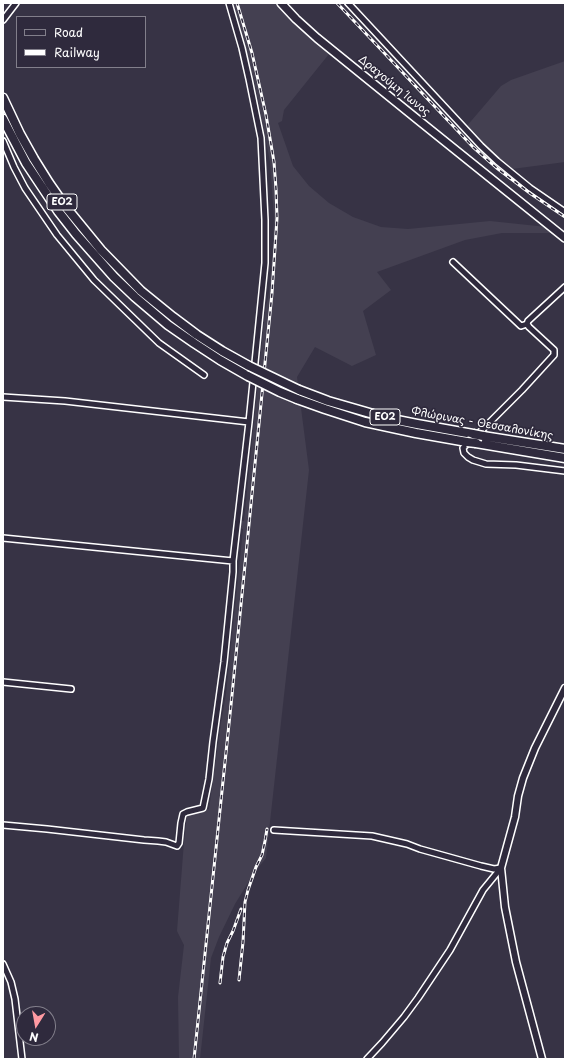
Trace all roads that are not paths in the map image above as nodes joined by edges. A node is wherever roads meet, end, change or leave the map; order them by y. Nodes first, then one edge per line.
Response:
1 (16, 3) edge
2 (229, 3) edge
3 (281, 3) edge
4 (348, 3) edge
5 (3, 20) edge
6 (3, 98) edge
7 (3, 119) edge
8 (3, 141) edge
9 (565, 212) edge
10 (565, 238) edge
11 (453, 262) dead end
12 (565, 287) edge
13 (527, 324) junction
14 (204, 375) dead end
15 (3, 397) edge
16 (3, 400) edge
17 (249, 422) junction
18 (565, 449) edge
19 (565, 458) edge
20 (565, 471) edge
21 (3, 538) edge
22 (233, 561) junction
23 (3, 682) edge
24 (565, 688) edge
25 (71, 689) dead end
26 (3, 825) edge
27 (274, 830) dead end
28 (501, 868) junction
29 (3, 964) edge
30 (22, 1059) edge
31 (367, 1059) edge
32 (542, 1059) edge

1 - 5 street
2 - 17 street
3 - 10 main road, Δραγούμη Ίωνος
4 - 9 street
6 - 18 main road, Φλώρινας - Θεσσαλονίκης / ΕΟ2, bridge
7 - 19 main road, Φλώρινας - Θεσσαλονίκης / ΕΟ2, bridge
8 - 14 street
11 - 13 street
12 - 13 street
13 - 20 street
15 - 16 street
15 - 17 street
17 - 22 street
21 - 22 street
22 - 26 street
23 - 25 street
24 - 28 street
27 - 28 street
28 - 31 street
28 - 32 street
29 - 30 street

